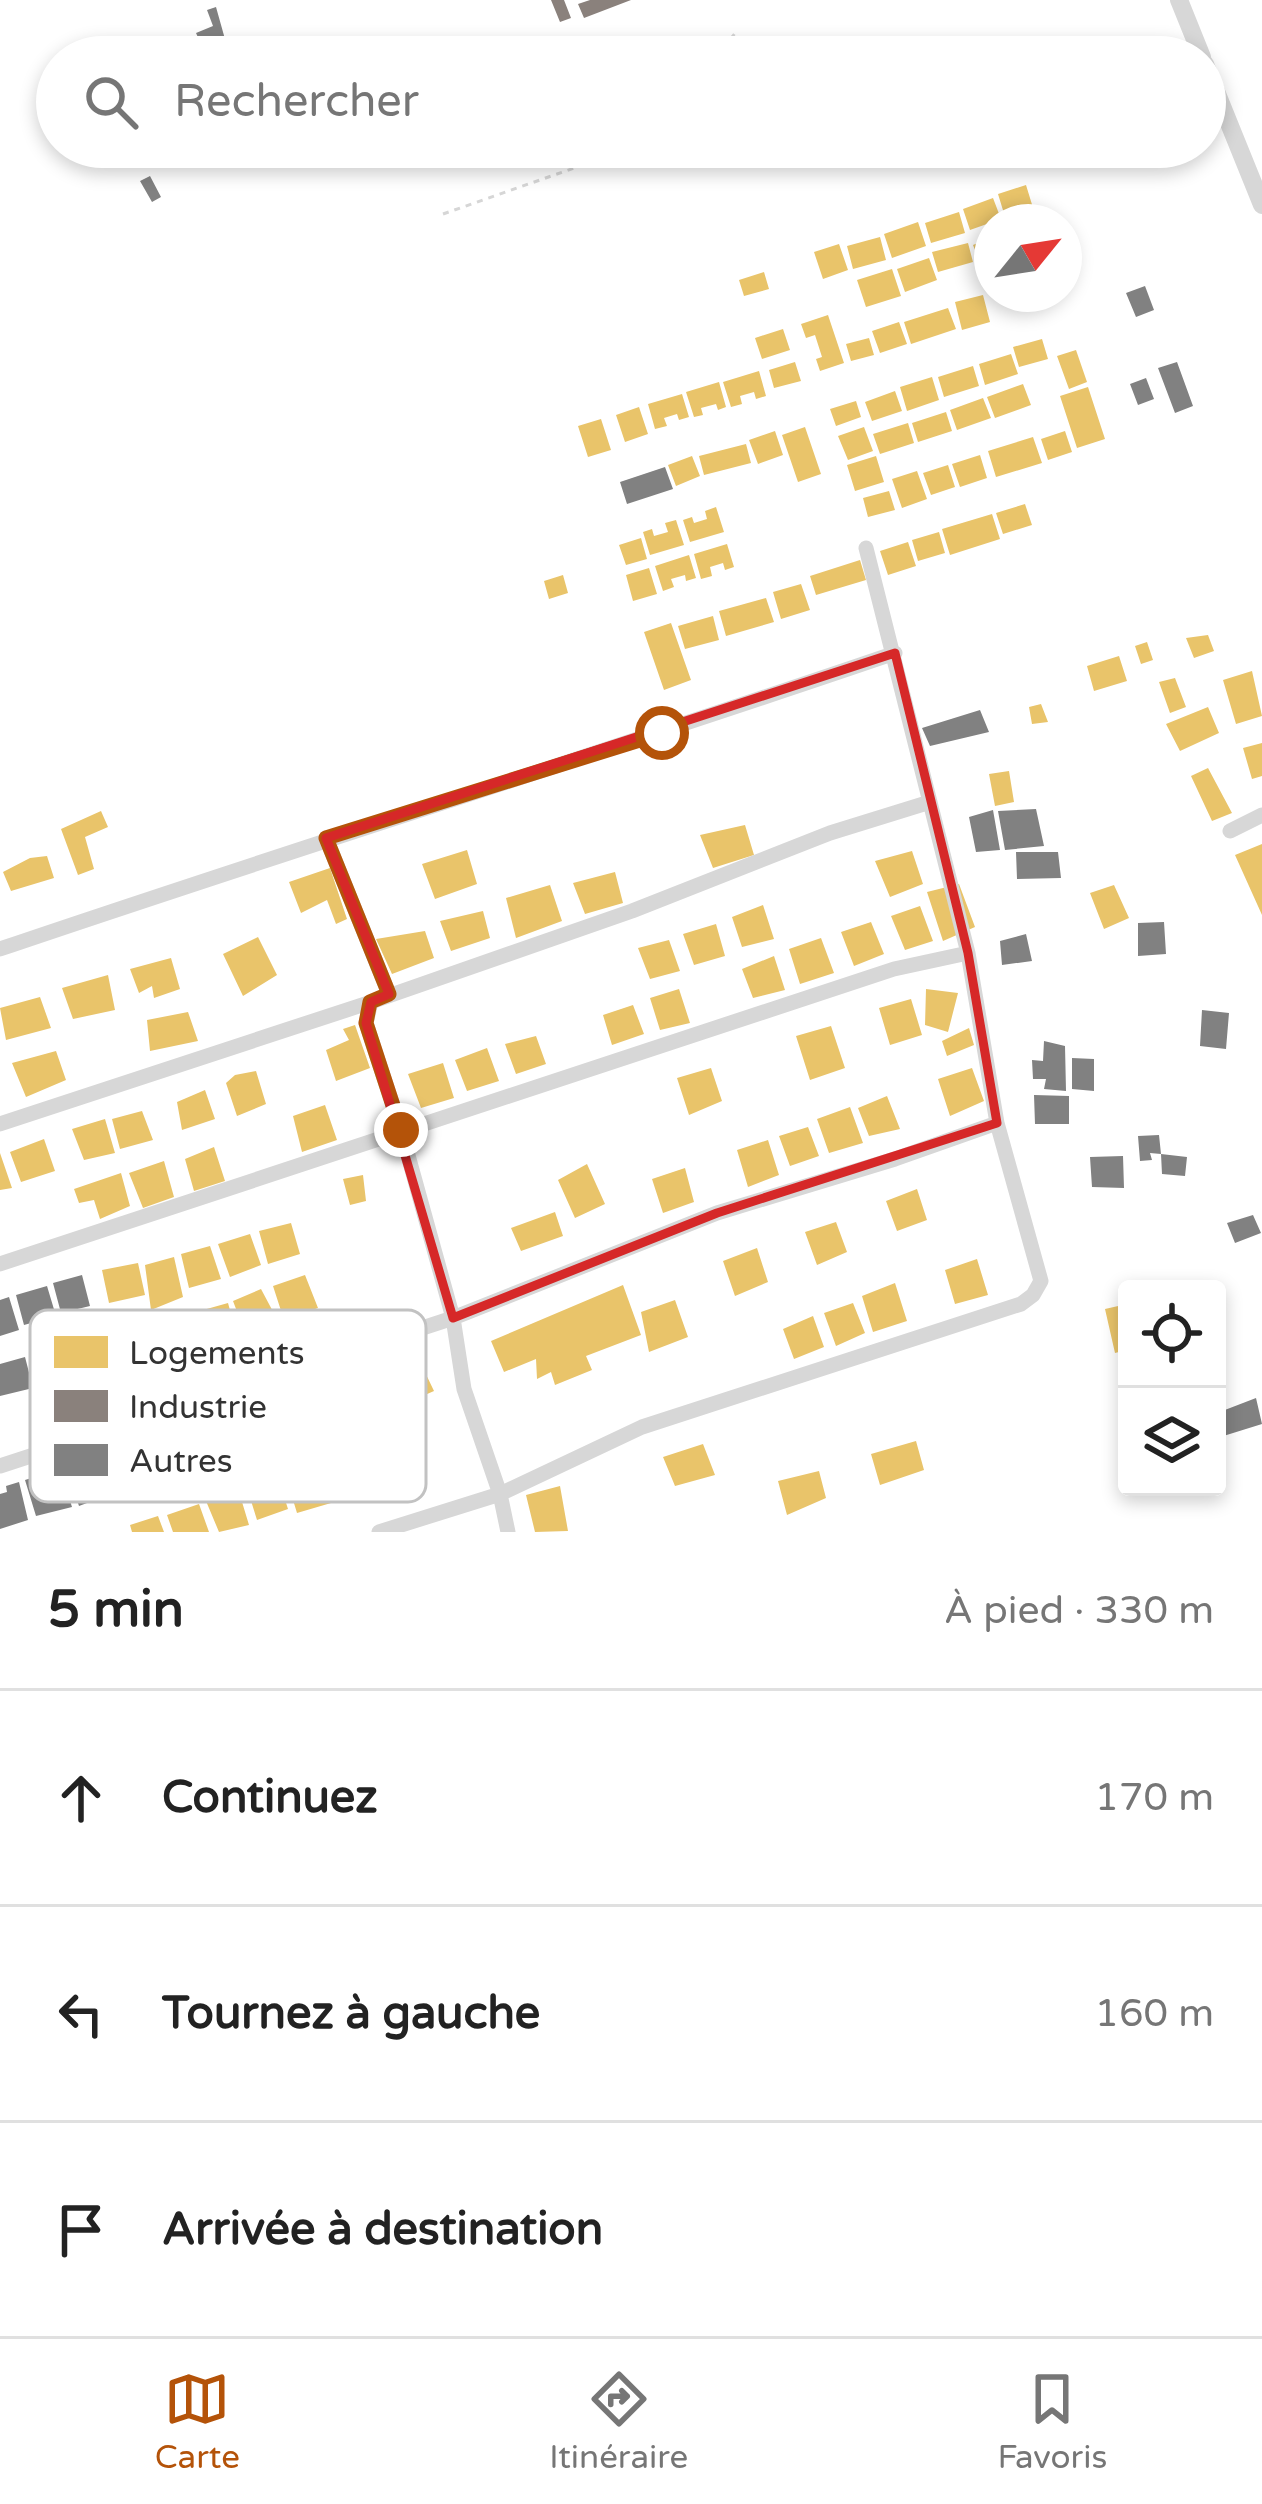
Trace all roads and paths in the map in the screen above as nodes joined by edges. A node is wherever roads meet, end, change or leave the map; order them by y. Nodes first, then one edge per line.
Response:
1 (1179, 0) edge
2 (736, 31) dead end
3 (732, 36) edge
4 (1194, 36) edge
5 (1226, 115) edge
6 (574, 168) edge
7 (1262, 205) edge
8 (443, 214) dead end
9 (866, 548) dead end
10 (895, 653) junction
11 (930, 802) junction
12 (1262, 815) edge
13 (1230, 831) dead end
14 (326, 838) junction
15 (0, 949) edge
16 (968, 953) junction
17 (389, 994) junction
18 (370, 1002) junction
19 (997, 1123) junction
20 (0, 1124) edge
21 (401, 1130) junction
22 (0, 1264) edge
23 (453, 1318) junction
24 (426, 1327) edge
25 (30, 1456) edge
26 (0, 1466) edge
27 (500, 1494) junction
28 (379, 1532) edge
29 (508, 1532) edge

1 - 4 street
2 - 3 path
5 - 7 street
6 - 8 path
9 - 10 street
10 - 11 street
10 - 14 street
11 - 16 street
11 - 17 street
12 - 13 street
14 - 15 street
14 - 17 street
16 - 19 street
16 - 21 street
17 - 18 street
18 - 20 street
18 - 21 street
19 - 23 street
19 - 27 street
21 - 22 street
21 - 23 street
23 - 24 street
23 - 27 street
25 - 26 street
27 - 28 street
27 - 29 street

